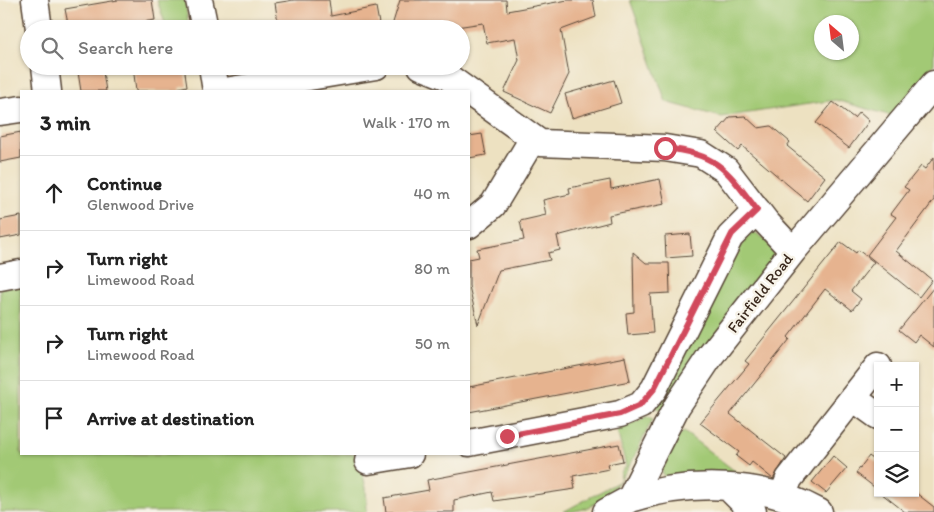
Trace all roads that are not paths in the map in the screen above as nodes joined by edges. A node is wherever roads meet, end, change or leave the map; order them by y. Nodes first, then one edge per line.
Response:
1 (35, 0) edge
2 (199, 0) edge
3 (38, 20) edge
4 (203, 20) edge
5 (46, 75) edge
6 (213, 75) edge
7 (322, 75) edge
8 (443, 75) edge
9 (934, 84) edge
10 (48, 90) edge
11 (216, 90) edge
12 (231, 90) edge
13 (465, 90) edge
14 (470, 94) edge
15 (20, 109) edge
16 (0, 112) edge
17 (532, 140) junction
18 (757, 210) junction
19 (470, 224) edge
20 (793, 251) junction
21 (20, 273) edge
22 (0, 277) edge
23 (874, 371) edge
24 (853, 398) junction
25 (874, 413) edge
26 (470, 443) edge
27 (404, 455) edge
28 (368, 461) dead end
29 (729, 488) junction
30 (783, 495) junction
31 (630, 499) junction
32 (606, 512) edge
33 (754, 512) edge
34 (819, 512) edge

1 - 3 street
2 - 4 street
5 - 10 street
6 - 11 street
7 - 12 street
8 - 13 street
9 - 20 street, Fairfield Road
14 - 17 street
15 - 16 street
17 - 18 street
17 - 19 street
18 - 20 street
18 - 26 street
20 - 31 street, Fairfield Road
21 - 22 street
23 - 24 street
24 - 25 street
24 - 30 street
27 - 28 street
29 - 30 street
29 - 31 street
29 - 33 street
30 - 34 street
31 - 32 street

